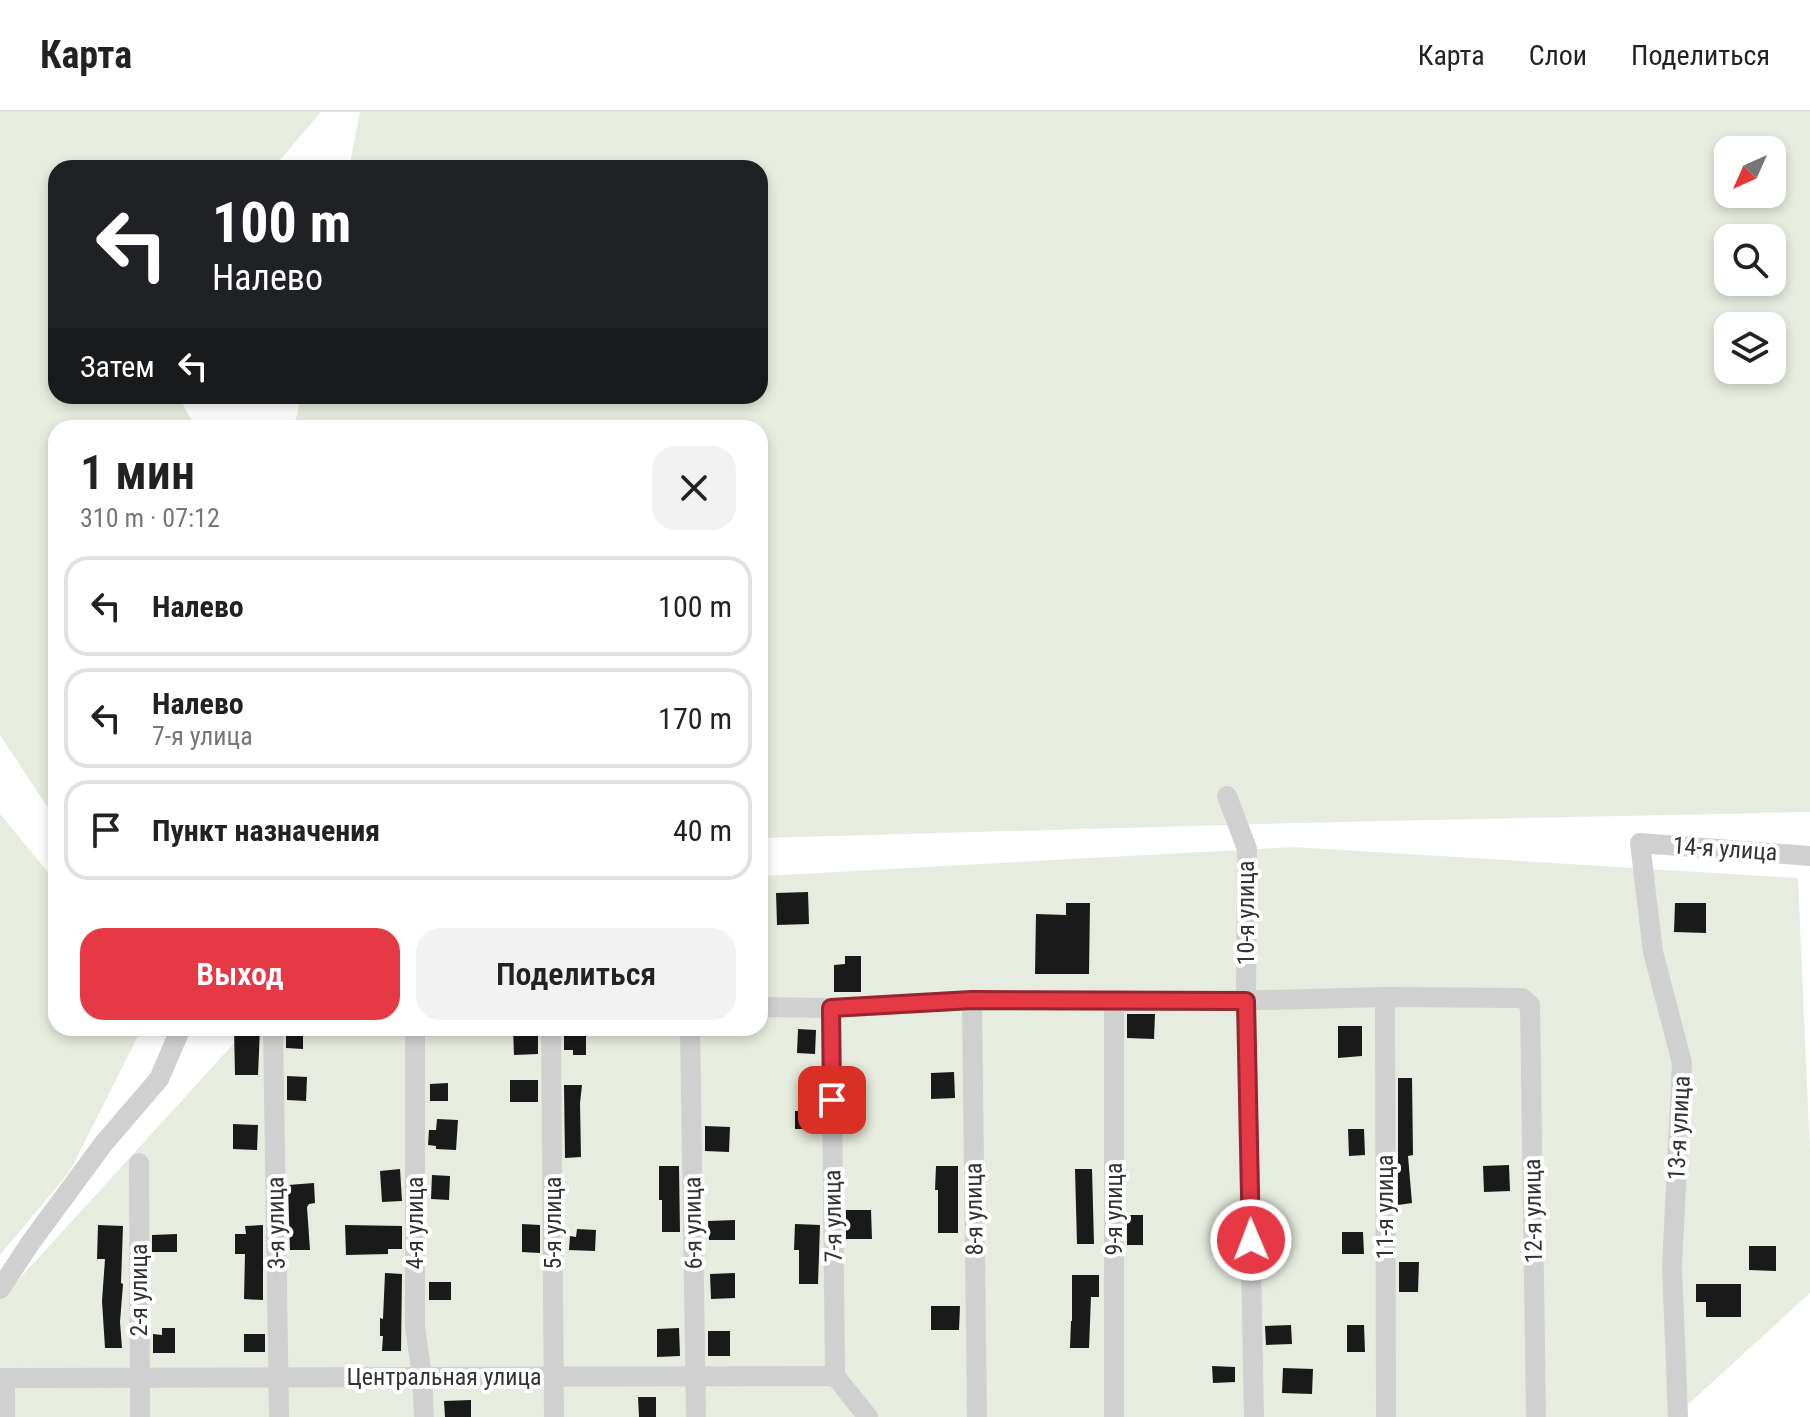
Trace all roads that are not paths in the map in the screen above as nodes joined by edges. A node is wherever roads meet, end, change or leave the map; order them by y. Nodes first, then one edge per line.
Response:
1 (1227, 796) dead end
2 (1640, 843) joint
3 (1810, 856) edge
4 (1385, 997) junction
5 (972, 1000) junction
6 (1114, 1000) junction
7 (1246, 1001) junction
8 (768, 1007) edge
9 (831, 1008) junction
10 (178, 1036) edge
11 (273, 1036) edge
12 (415, 1036) edge
13 (551, 1036) edge
14 (690, 1036) edge
15 (139, 1163) dead end
16 (0, 1289) edge
17 (696, 1376) junction
18 (835, 1376) junction
19 (279, 1377) junction
20 (422, 1377) junction
21 (554, 1377) junction
22 (2, 1378) edge
23 (139, 1378) junction
24 (5, 1417) edge
25 (140, 1417) edge
26 (279, 1417) edge
27 (424, 1417) edge
28 (554, 1417) edge
29 (696, 1417) edge
30 (868, 1417) edge
31 (977, 1417) edge
32 (1114, 1417) edge
33 (1254, 1417) edge
34 (1386, 1417) edge
35 (1536, 1417) edge
36 (1678, 1417) edge

1 - 7 street, 10-я улица
2 - 3 street, 14-я улица
2 - 36 street, 13-я улица
4 - 7 street
4 - 34 street, 11-я улица
4 - 35 street, 12-я улица
5 - 6 street
5 - 9 street
5 - 31 street, 8-я улица
6 - 7 street
6 - 32 street, 9-я улица
7 - 33 street, 10-я улица
8 - 9 street
9 - 18 street, 7-я улица
10 - 16 street
11 - 19 street, 3-я улица
12 - 20 street, 4-я улица
13 - 21 street, 5-я улица
14 - 17 street, 6-я улица
15 - 23 street, 2-я улица
17 - 18 street, Центральная улица
17 - 21 street, Центральная улица
17 - 29 street, 6-я улица
18 - 30 street
19 - 20 street, Центральная улица
19 - 23 street, Центральная улица
19 - 26 street, 3-я улица
20 - 21 street, Центральная улица
20 - 27 street, 4-я улица
21 - 28 street, 5-я улица
22 - 23 street, Центральная улица
22 - 24 street
23 - 25 street, 2-я улица

